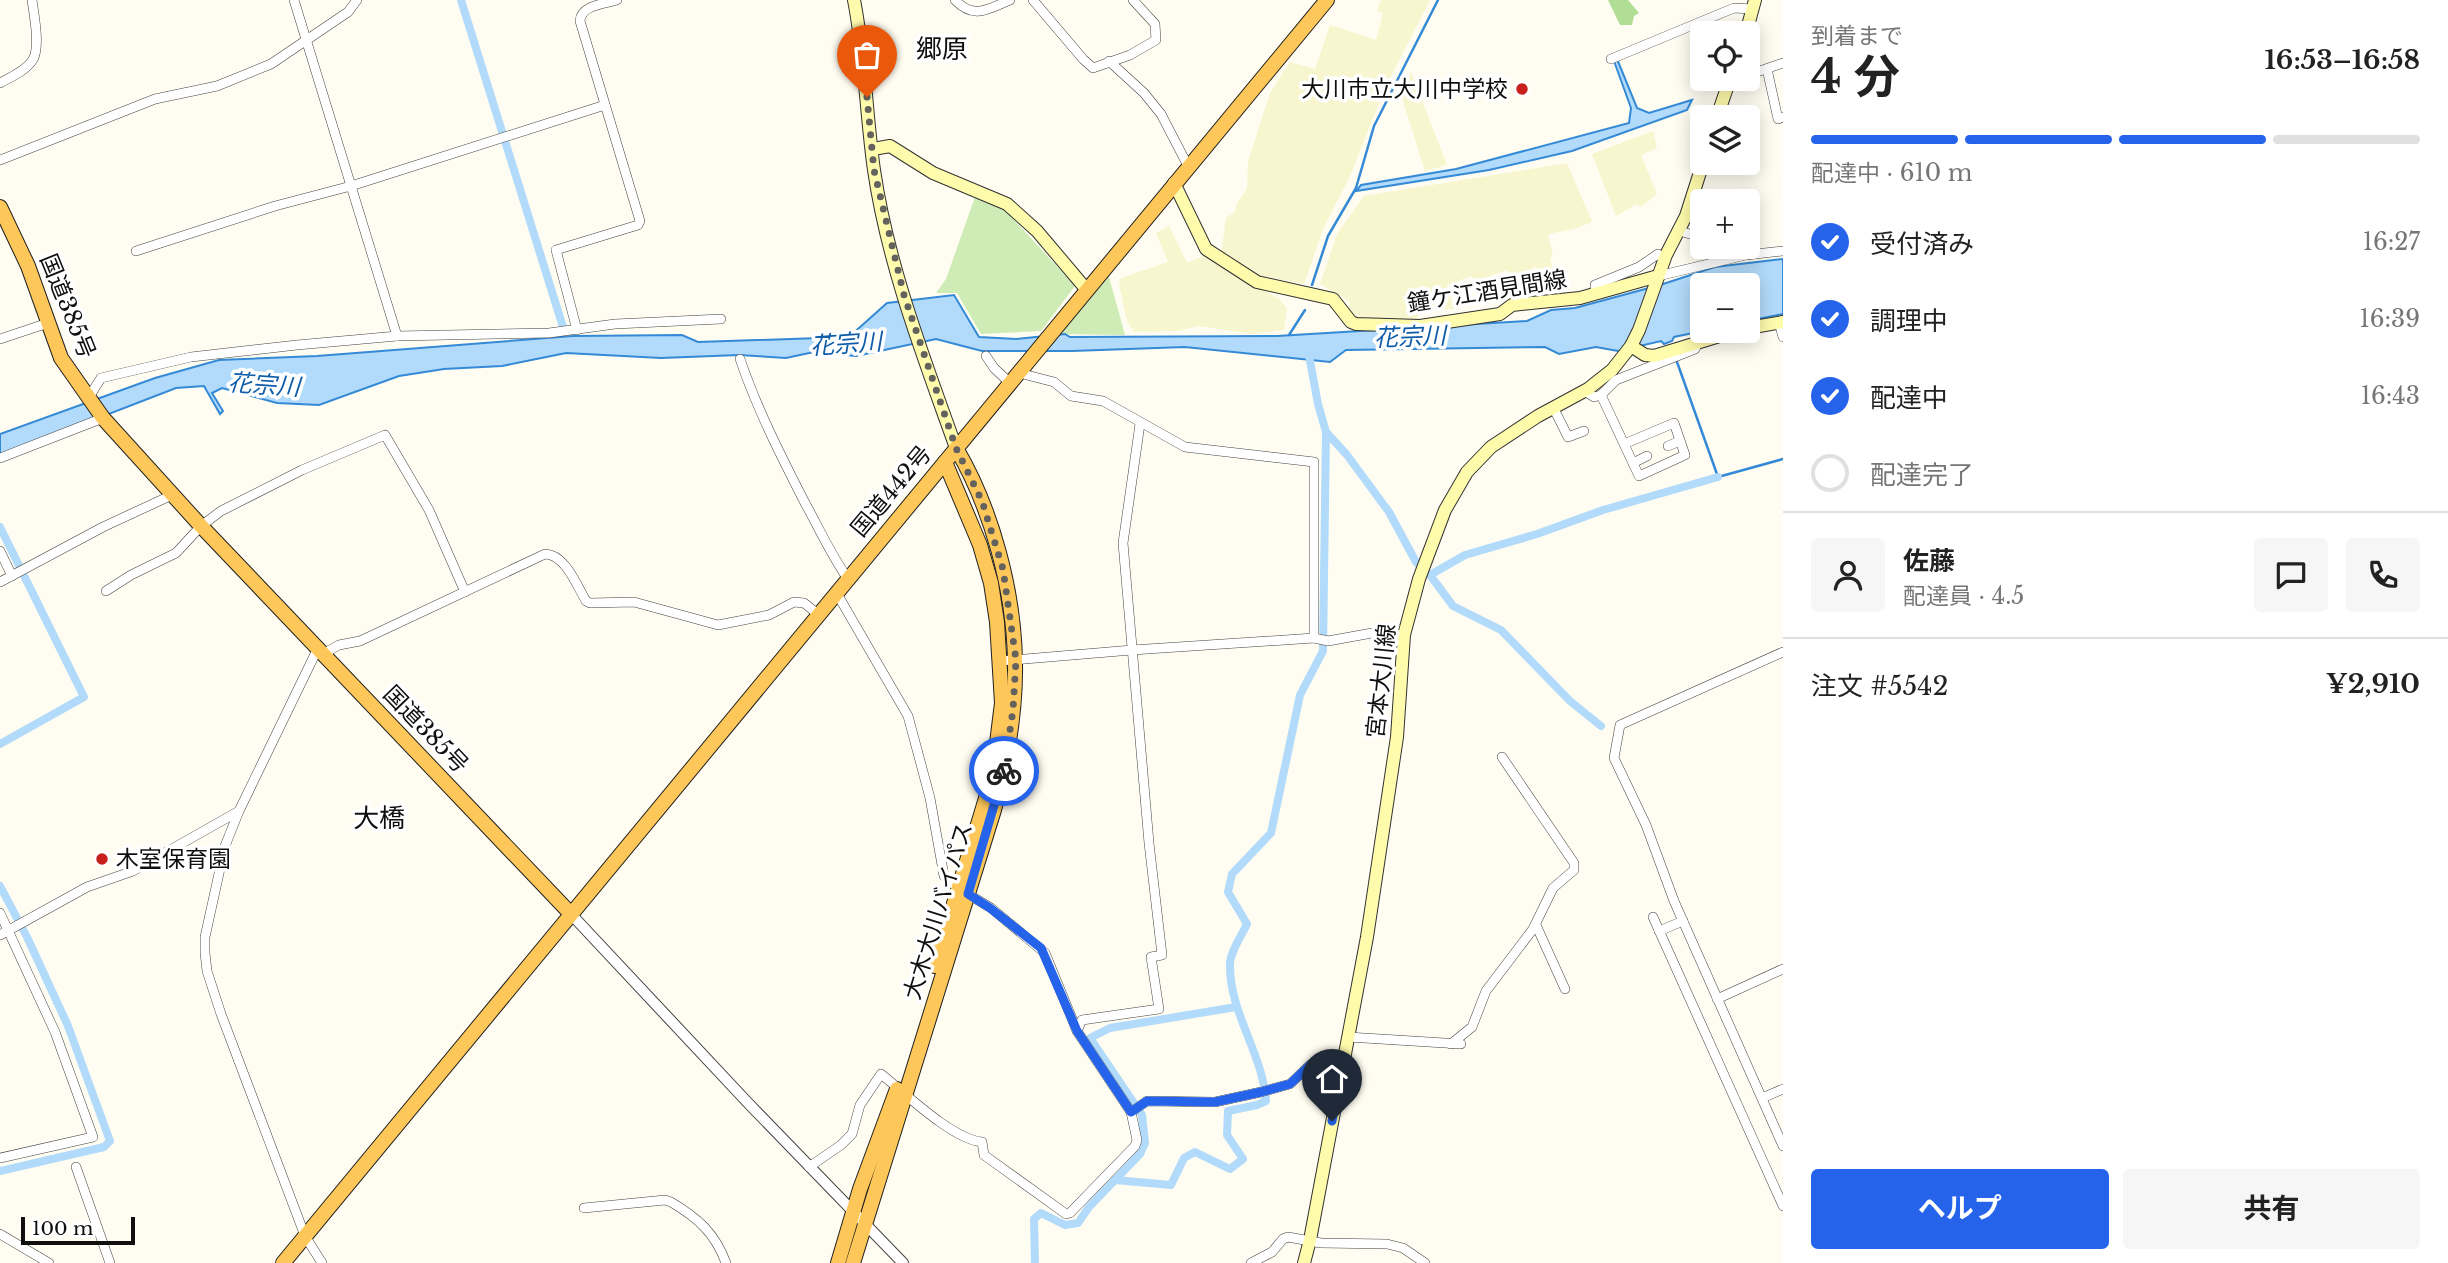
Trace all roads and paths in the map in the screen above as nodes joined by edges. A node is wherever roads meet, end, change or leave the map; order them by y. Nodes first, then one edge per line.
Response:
1 (32, 0) edge
2 (294, 0) edge
3 (357, 0) edge
4 (617, 0) edge
5 (854, 0) edge
6 (954, 0) edge
7 (1010, 0) edge
8 (1033, 0) edge
9 (1133, 0) edge
10 (1327, 0) edge
11 (1754, 5) edge
12 (306, 40) junction
13 (1615, 57) dead end
14 (1109, 61) junction
15 (1783, 63) edge
16 (1767, 69) junction
17 (1760, 71) edge
18 (0, 83) edge
19 (606, 105) junction
20 (1783, 117) edge
21 (873, 149) junction
22 (0, 160) edge
23 (1188, 166) junction
24 (1699, 175) edge
25 (1174, 183) junction
26 (351, 187) junction
27 (0, 207) edge
28 (1680, 231) junction
29 (1690, 234) edge
30 (136, 251) dead end
31 (1783, 251) edge
32 (1760, 253) edge
33 (1658, 254) dead end
34 (1731, 259) edge
35 (1657, 279) junction
36 (1086, 289) junction
37 (1596, 294) junction
38 (721, 319) dead end
39 (1781, 322) edge
40 (48, 323) junction
41 (1760, 326) edge
42 (577, 330) junction
43 (397, 336) junction
44 (1783, 337) edge
45 (0, 339) edge
46 (1694, 343) edge
47 (1697, 343) edge
48 (1631, 349) junction
49 (986, 356) dead end
50 (740, 359) dead end
51 (1014, 378) junction
52 (1595, 392) junction
53 (90, 399) junction
54 (1553, 407) junction
55 (102, 417) junction
56 (1140, 424) junction
57 (1584, 431) dead end
58 (1680, 441) junction
59 (961, 442) junction
60 (1624, 444) junction
61 (1668, 446) dead end
62 (1647, 456) dead end
63 (0, 458) edge
64 (945, 462) junction
65 (1633, 463) junction
66 (172, 495) junction
67 (201, 526) junction
68 (0, 551) edge
69 (17, 573) junction
70 (848, 579) junction
71 (0, 582) edge
72 (106, 591) dead end
73 (464, 592) junction
74 (836, 592) junction
75 (818, 614) junction
76 (1404, 635) junction
77 (1321, 639) junction
78 (1132, 650) junction
79 (320, 651) junction
80 (1783, 652) edge
81 (1008, 661) junction
82 (1502, 757) dead end
83 (239, 811) junction
84 (963, 891) junction
85 (0, 913) edge
86 (570, 913) junction
87 (1653, 918) dead end
88 (1536, 925) junction
89 (17, 926) junction
90 (1671, 926) junction
91 (0, 935) edge
92 (1783, 969) edge
93 (1565, 989) dead end
94 (1717, 999) junction
95 (1077, 1031) junction
96 (1348, 1037) junction
97 (1343, 1061) junction
98 (1783, 1088) edge
99 (901, 1090) junction
100 (1762, 1098) junction
101 (1135, 1109) junction
102 (1783, 1146) edge
103 (0, 1158) edge
104 (76, 1167) dead end
105 (809, 1167) junction
106 (867, 1192) junction
107 (1783, 1206) edge
108 (584, 1208) dead end
109 (853, 1213) junction
110 (865, 1225) junction
111 (0, 1234) edge
112 (305, 1236) junction
113 (1311, 1240) junction
114 (49, 1263) edge
115 (110, 1263) edge
116 (283, 1263) edge
117 (321, 1263) edge
118 (726, 1263) edge
119 (838, 1263) edge
120 (853, 1263) edge
121 (903, 1263) edge
122 (1251, 1263) edge
123 (1304, 1263) edge
124 (1425, 1263) edge

1 - 18 street
2 - 12 street
3 - 12 street
4 - 19 street
5 - 21 main road
6 - 7 street
8 - 14 street
9 - 14 street
10 - 23 highway, 国道442号
11 - 13 street
12 - 22 street
12 - 26 street
14 - 23 street
15 - 16 street
16 - 17 street
16 - 20 street
19 - 26 street
19 - 42 street
21 - 36 main road
21 - 59 main road
23 - 25 highway, 国道442号
24 - 28 main road, 宮本大川線
25 - 36 highway, 国道442号
25 - 37 main road, 鐘ケ江酒見間線
26 - 30 street
26 - 43 street
27 - 40 highway, 国道385号
28 - 29 street
28 - 35 main road, 宮本大川線
31 - 32 street
33 - 37 street
34 - 35 street
35 - 37 main road, 鐘ケ江酒見間線
35 - 48 main road, 宮本大川線
36 - 51 highway, 国道442号
38 - 42 street
39 - 41 main road
39 - 44 street
40 - 45 street
40 - 53 highway, 国道385号
42 - 43 street
43 - 53 street
46 - 48 main road
47 - 52 street
48 - 52 main road, 宮本大川線
49 - 51 street
50 - 70 street
51 - 56 street
51 - 59 highway, 国道442号
52 - 54 main road, 宮本大川線
52 - 60 street
53 - 55 highway, 国道385号
54 - 57 street
54 - 76 main road, 宮本大川線
55 - 63 street
55 - 66 highway, 国道385号
56 - 77 street
56 - 78 street
58 - 60 street
58 - 61 street
58 - 65 street
59 - 64 highway, 国道442号
59 - 81 highway, 大木大川バイパス
60 - 65 street
62 - 65 street
64 - 70 highway, 国道442号
64 - 81 highway, 大木大川バイパス
66 - 67 highway, 国道385号
66 - 69 street
67 - 72 street
67 - 73 street
67 - 79 highway, 国道385号
68 - 69 street
69 - 71 street
70 - 74 highway, 国道442号
73 - 75 street
73 - 79 street
74 - 75 highway, 国道442号
74 - 84 street
75 - 86 highway, 国道442号
76 - 77 street
76 - 96 main road, 宮本大川線
77 - 78 street
78 - 81 street
78 - 95 street
79 - 83 street
79 - 86 highway, 国道385号
80 - 90 street
81 - 84 highway, 大木大川バイパス
82 - 88 street
83 - 89 street
83 - 112 street
84 - 95 street
84 - 99 highway, 大木大川バイパス
85 - 89 street
86 - 105 street
86 - 112 highway
87 - 90 street
88 - 93 street
88 - 96 street
89 - 91 street
89 - 103 street
90 - 94 street
90 - 107 street
92 - 94 street
94 - 100 street
95 - 101 street
96 - 97 main road, 宮本大川線
97 - 101 street
97 - 113 main road, 宮本大川線
98 - 100 street
99 - 101 street
99 - 105 street
99 - 106 highway, 大木大川バイパス
100 - 102 street
104 - 115 street
105 - 109 street
106 - 109 highway, 大木大川バイパス
106 - 110 highway, 大木大川バイパス
108 - 118 street
109 - 110 street
109 - 119 highway, 大木大川バイパス
110 - 120 highway, 大木大川バイパス
110 - 121 street
111 - 114 street
112 - 116 highway
112 - 117 street
113 - 122 street
113 - 123 main road, 宮本大川線
113 - 124 street

